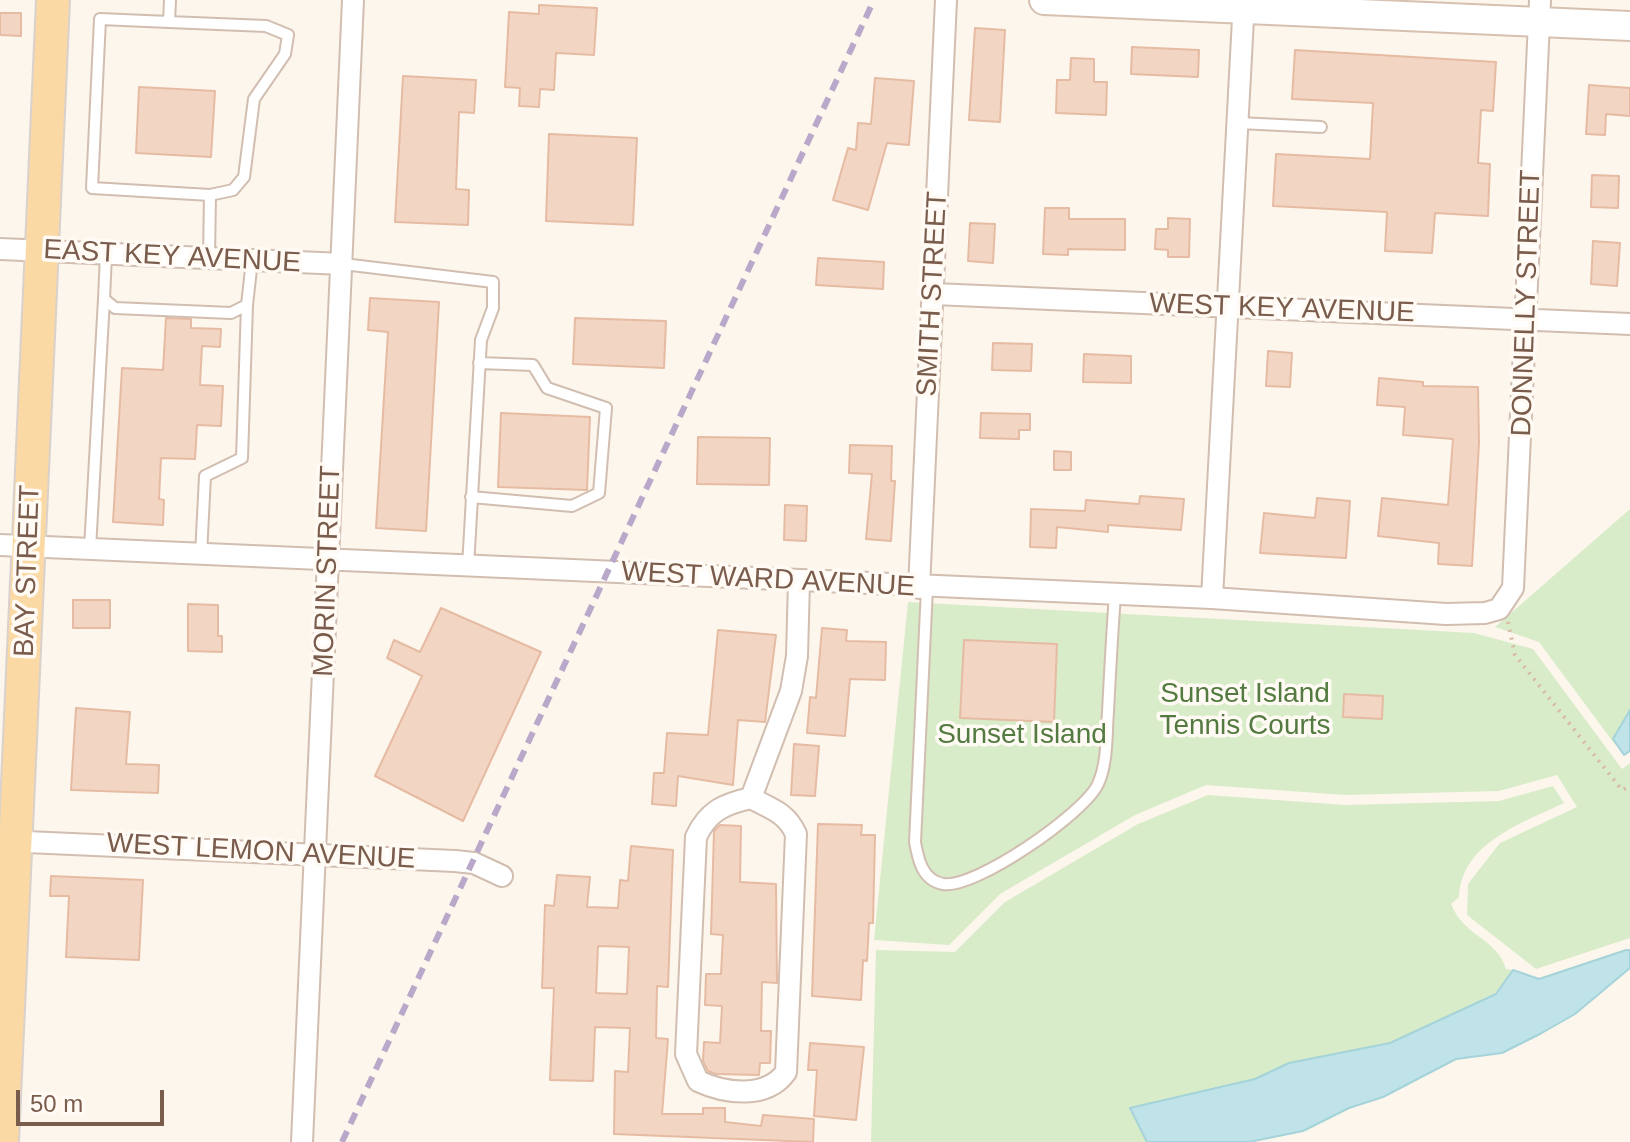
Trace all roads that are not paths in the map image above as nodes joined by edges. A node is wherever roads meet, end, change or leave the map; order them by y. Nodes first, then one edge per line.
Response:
1 (53, 0) edge
2 (170, 0) edge
3 (353, 0) edge
4 (946, 0) edge
5 (1044, 0) edge
6 (1244, 4) edge
7 (1419, 8) edge
8 (1539, 11) edge
9 (169, 22) junction
10 (1630, 26) edge
11 (1239, 123) junction
12 (1321, 127) dead end
13 (210, 195) junction
14 (0, 249) edge
15 (42, 251) junction
16 (106, 254) junction
17 (209, 258) junction
18 (252, 260) junction
19 (343, 264) junction
20 (934, 294) junction
21 (104, 299) junction
22 (247, 305) junction
23 (1228, 306) junction
24 (1527, 320) junction
25 (1630, 324) edge
26 (479, 363) junction
27 (471, 497) junction
28 (15, 546) edge
29 (90, 549) junction
30 (201, 555) junction
31 (326, 561) junction
32 (468, 567) junction
33 (799, 581) junction
34 (923, 588) junction
35 (1115, 595) junction
36 (1212, 598) junction
37 (1505, 604) joint
38 (751, 798) junction
39 (8, 841) edge
40 (316, 854) junction
41 (502, 876) dead end
42 (2, 1094) edge
43 (2, 1142) edge
44 (302, 1142) edge

1 - 15 main road, BAY STREET
2 - 9 lane
3 - 19 street, MORIN STREET
4 - 20 street, SMITH STREET
5 - 6 street
6 - 7 street
6 - 11 street
7 - 8 street
8 - 10 street
8 - 24 street, DONNELLY STREET
9 - 13 lane
9 - 13 lane
11 - 12 lane
11 - 23 street
13 - 17 lane
14 - 15 street, EAST KEY AVENUE
15 - 16 street, EAST KEY AVENUE
15 - 28 main road, BAY STREET
16 - 17 street, EAST KEY AVENUE
16 - 21 lane
17 - 18 street, EAST KEY AVENUE
18 - 19 street, EAST KEY AVENUE
18 - 22 lane
19 - 26 lane
19 - 31 street, MORIN STREET
20 - 23 street, WEST KEY AVENUE
20 - 34 street, SMITH STREET
21 - 22 lane
21 - 29 lane
22 - 30 lane
23 - 24 street, WEST KEY AVENUE
23 - 36 street
24 - 25 street, WEST KEY AVENUE
24 - 37 street, DONNELLY STREET
26 - 27 lane
26 - 27 lane
27 - 32 lane
28 - 29 street, WEST WARD AVENUE
28 - 39 main road, BAY STREET
29 - 30 street, WEST WARD AVENUE
30 - 31 street, WEST WARD AVENUE
31 - 32 street, WEST WARD AVENUE
31 - 40 street, MORIN STREET
32 - 33 street, WEST WARD AVENUE
33 - 34 street, WEST WARD AVENUE
33 - 38 street
34 - 35 street, WEST WARD AVENUE
34 - 35 lane
35 - 36 street, WEST WARD AVENUE
36 - 37 street, WEST WARD AVENUE
38 - 38 street
39 - 40 street, WEST LEMON AVENUE
39 - 42 main road, BAY STREET
40 - 41 street, WEST LEMON AVENUE
40 - 44 street, MORIN STREET
42 - 43 main road, BAY STREET

